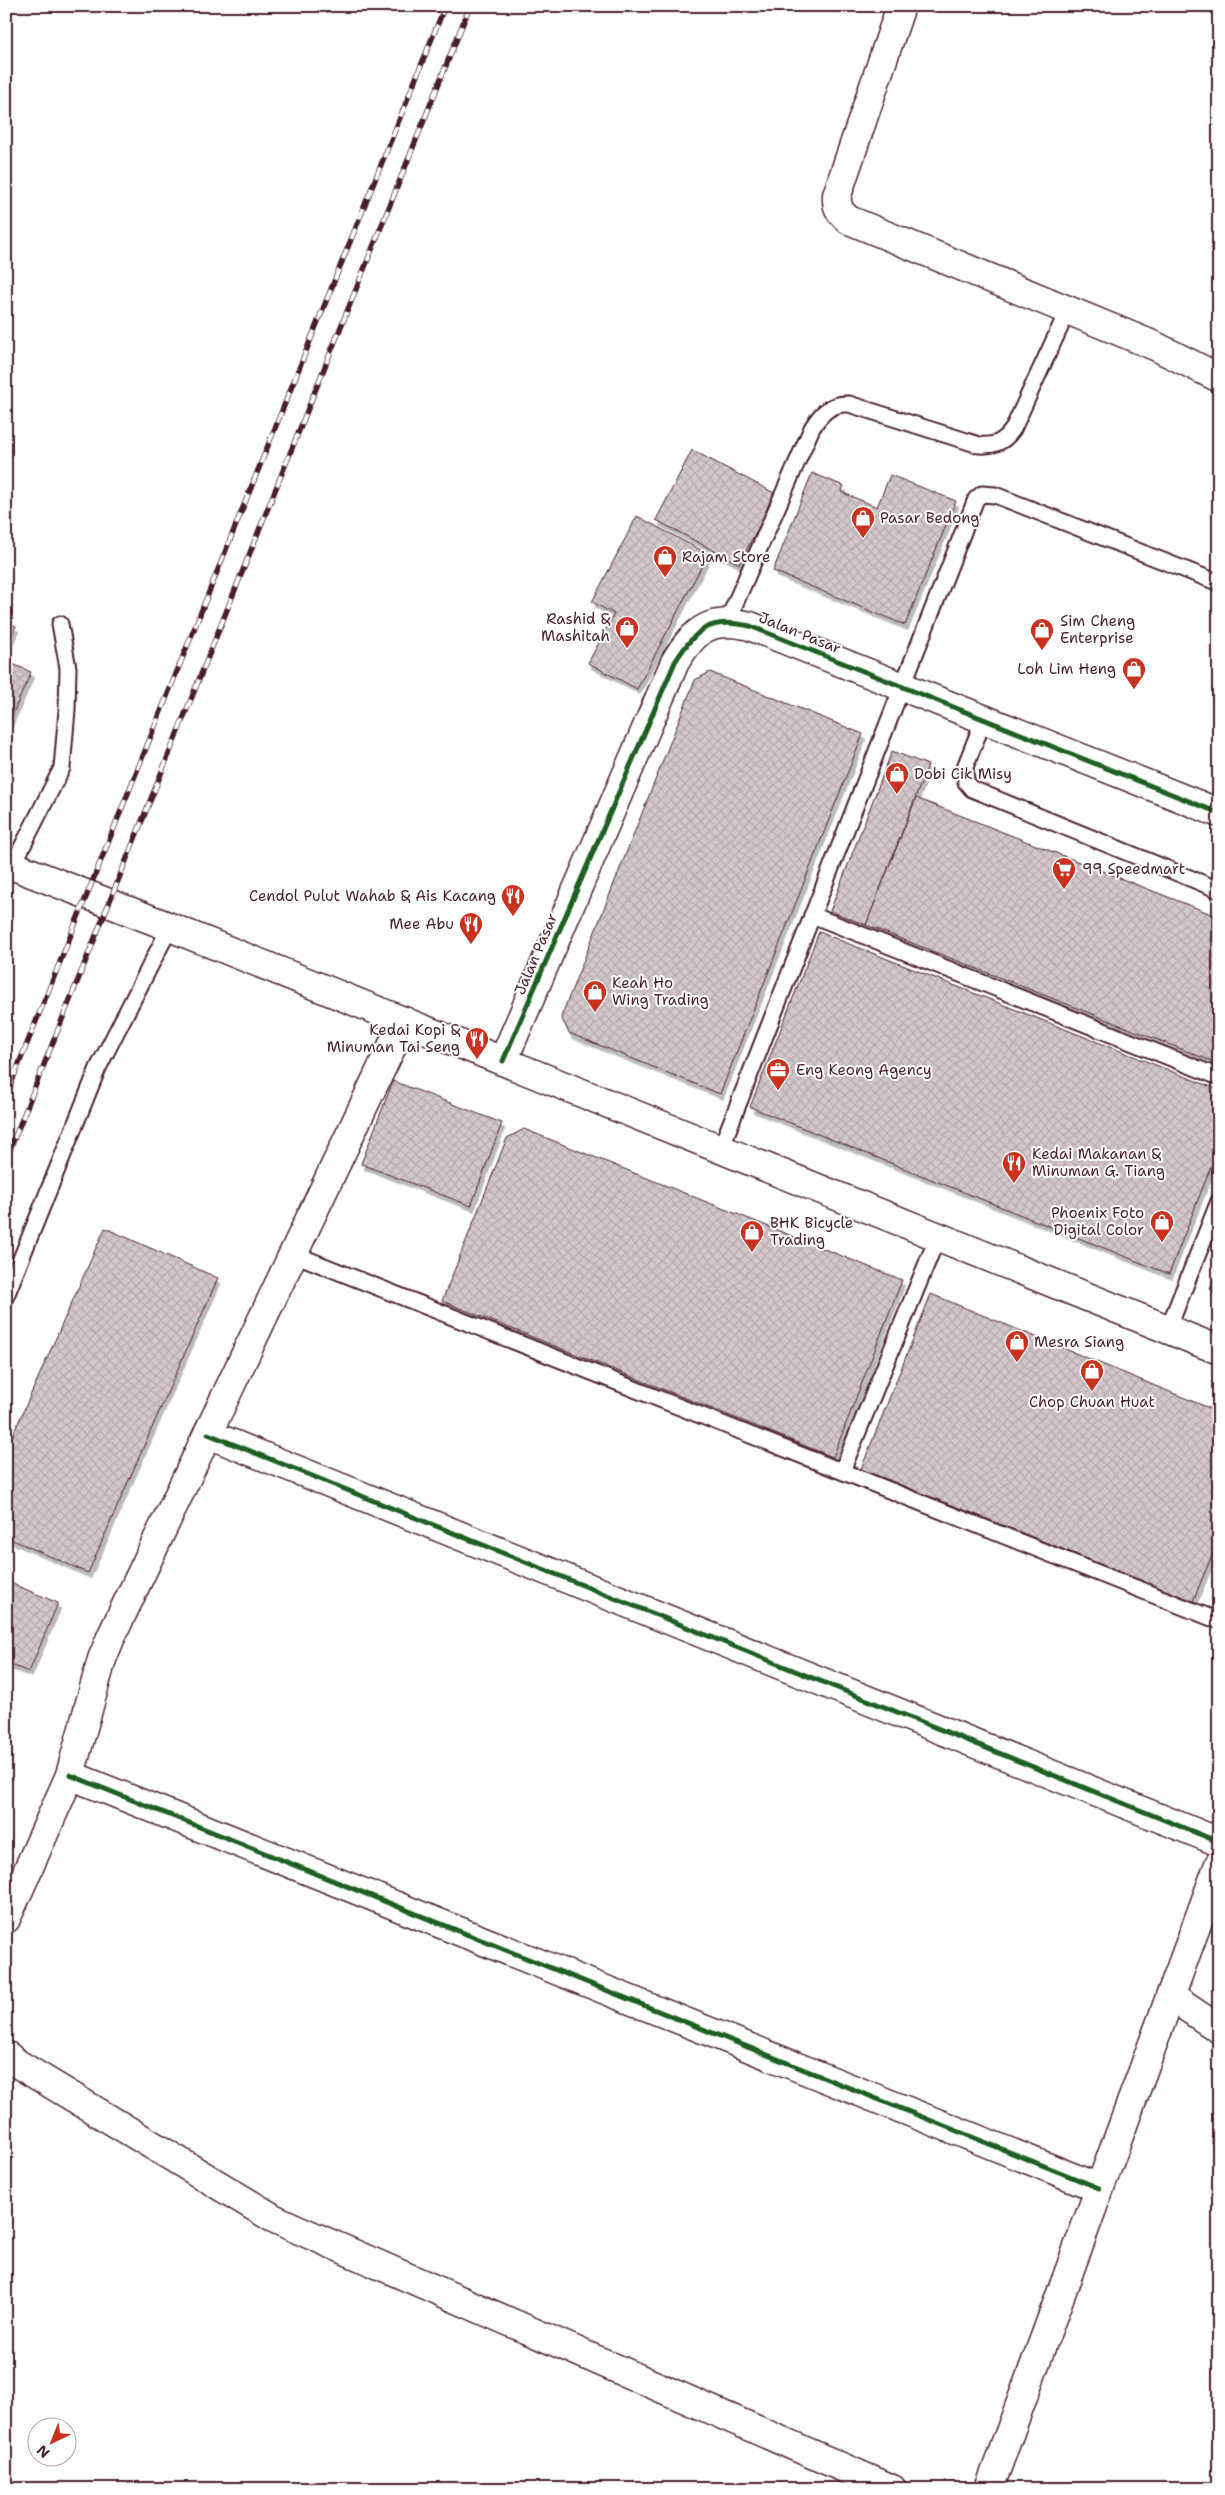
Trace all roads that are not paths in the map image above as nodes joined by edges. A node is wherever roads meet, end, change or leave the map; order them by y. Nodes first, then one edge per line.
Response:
1 (901, 6) edge
2 (1068, 310) junction
3 (1219, 378) edge
4 (1219, 583) edge
5 (727, 622) junction
6 (60, 624) dead end
7 (901, 686) junction
8 (984, 719) junction
9 (1219, 813) edge
10 (9, 864) edge
11 (1219, 890) edge
12 (812, 915) junction
13 (170, 927) junction
14 (404, 1021) junction
15 (504, 1061) junction
16 (1219, 1077) edge
17 (721, 1148) junction
18 (1219, 1201) edge
19 (938, 1236) junction
20 (294, 1254) junction
21 (6, 1296) edge
22 (1168, 1329) junction
23 (1219, 1350) edge
24 (208, 1434) junction
25 (842, 1471) junction
26 (1219, 1621) edge
27 (70, 1775) junction
28 (1219, 1842) edge
29 (1219, 1864) edge
30 (6, 1919) edge
31 (1170, 1996) junction
32 (1219, 2029) edge
33 (6, 2055) edge
34 (1099, 2188) junction
35 (892, 2489) edge
36 (989, 2489) edge

1 - 2 street
2 - 3 street
2 - 5 lane
4 - 7 lane
5 - 7 street, Jalan Pasar
5 - 15 street, Jalan Pasar
6 - 10 lane
7 - 8 street, Jalan Pasar
7 - 12 lane
8 - 9 street, Jalan Pasar
8 - 11 lane
10 - 13 street
12 - 16 lane
12 - 17 lane
13 - 14 street
13 - 21 lane
14 - 15 street
14 - 20 street
15 - 17 street
17 - 19 street
18 - 22 lane
19 - 22 street
19 - 25 lane
20 - 24 street
20 - 25 lane
22 - 23 street
24 - 27 street
24 - 28 street
25 - 26 lane
27 - 30 street
27 - 34 street
29 - 31 street
31 - 32 street
31 - 34 street
33 - 35 street
34 - 36 street

